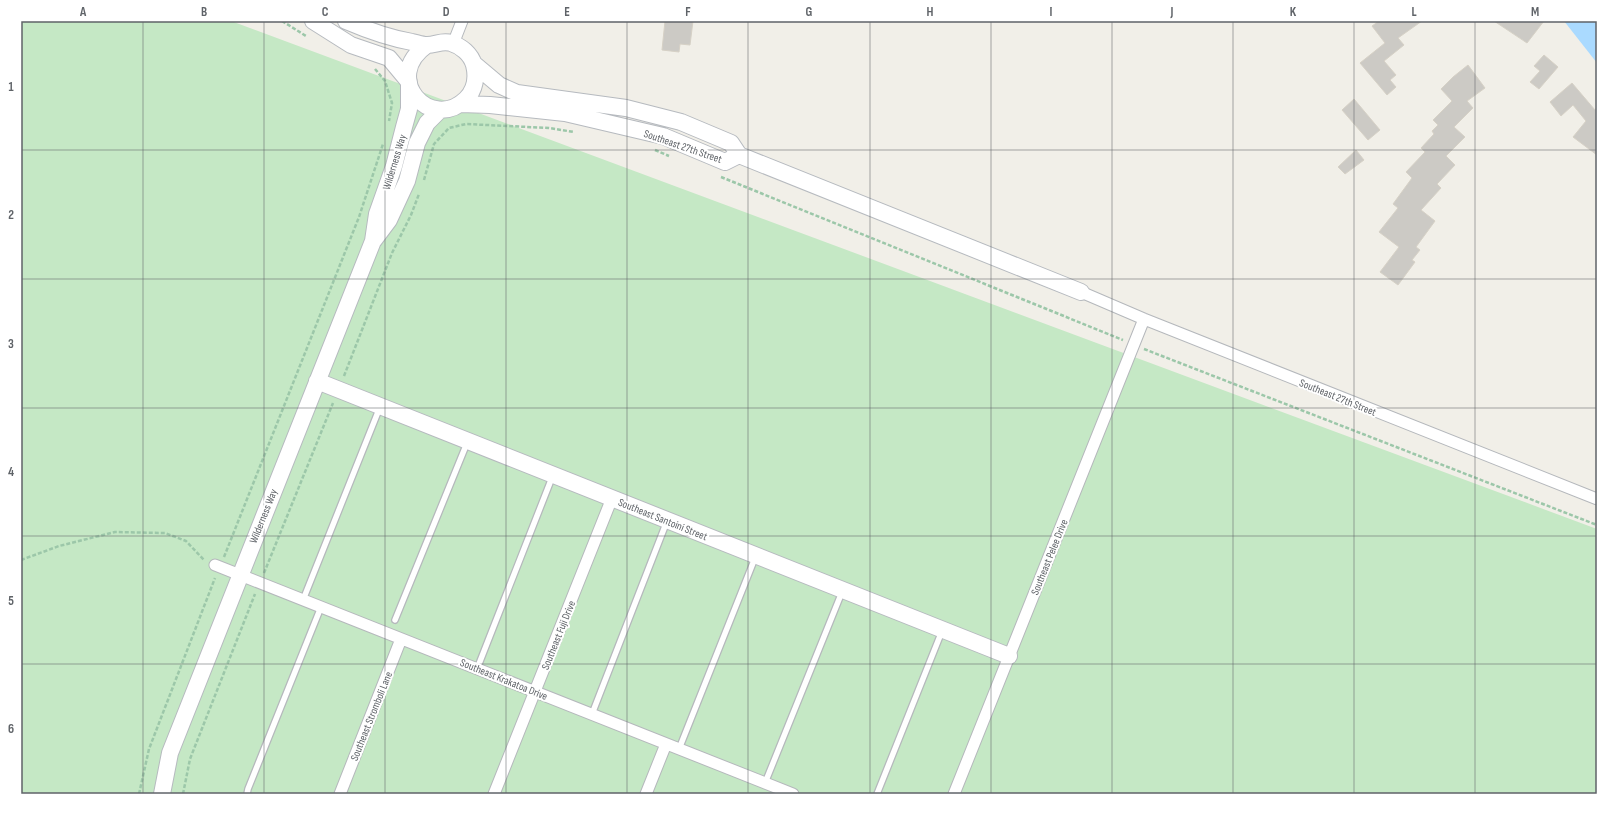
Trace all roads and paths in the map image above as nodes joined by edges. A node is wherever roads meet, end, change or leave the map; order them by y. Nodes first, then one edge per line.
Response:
1 (282, 21) edge
2 (312, 21) edge
3 (346, 21) edge
4 (462, 21) edge
5 (308, 37) dead end
6 (453, 44) junction
7 (427, 45) junction
8 (474, 64) junction
9 (371, 67) dead end
10 (408, 82) junction
11 (461, 104) junction
12 (440, 110) junction
13 (388, 125) dead end
14 (578, 132) dead end
15 (385, 137) dead end
16 (651, 149) dead end
17 (739, 155) junction
18 (673, 158) dead end
19 (718, 176) dead end
20 (373, 241) junction
21 (1081, 292) joint
22 (1144, 319) junction
23 (1133, 344) junction
24 (317, 381) junction
25 (339, 389) junction
26 (380, 406) junction
27 (468, 441) junction
28 (553, 475) junction
29 (612, 498) junction
30 (1597, 499) edge
31 (667, 520) junction
32 (1597, 525) edge
33 (756, 556) junction
34 (21, 560) edge
35 (217, 566) junction
36 (240, 575) junction
37 (260, 583) junction
38 (843, 590) junction
39 (303, 600) junction
40 (321, 607) junction
41 (395, 620) dead end
42 (942, 630) junction
43 (401, 639) junction
44 (1009, 656) junction
45 (477, 669) junction
46 (535, 692) junction
47 (592, 714) junction
48 (666, 744) junction
49 (680, 749) junction
50 (765, 783) junction
51 (139, 794) edge
52 (162, 794) edge
53 (182, 794) edge
54 (247, 794) edge
55 (340, 794) edge
56 (494, 794) edge
57 (646, 794) edge
58 (793, 794) edge
59 (876, 794) edge
60 (954, 794) edge

1 - 5 path
2 - 10 street
3 - 7 street
4 - 6 street
6 - 7 street
6 - 8 street
7 - 10 street
8 - 11 street
8 - 17 street, Southeast 27th Street
9 - 13 path
10 - 12 street
10 - 20 street, Wilderness Way
11 - 12 street
11 - 17 street, Southeast 27th Street
12 - 20 street, Wilderness Way
14 - 25 path
15 - 35 path
16 - 18 path
17 - 21 street
19 - 23 path
20 - 24 street, Wilderness Way
21 - 22 street, Southeast 27th Street
22 - 23 street, Southeast Pelee Drive
22 - 30 street, Southeast 27th Street
23 - 32 path
23 - 44 street, Southeast Pelee Drive
24 - 25 street, Southeast Santoini Street
24 - 36 street, Wilderness Way
25 - 26 street, Southeast Santoini Street
25 - 37 path
26 - 27 street, Southeast Santoini Street
26 - 39 lane
27 - 28 street, Southeast Santoini Street
27 - 41 lane
28 - 29 street, Southeast Santoini Street
28 - 45 lane
29 - 31 street, Southeast Santoini Street
29 - 46 street, Southeast Fuji Drive
31 - 33 street, Southeast Santoini Street
31 - 47 lane
33 - 38 street, Southeast Santoini Street
33 - 49 lane
34 - 35 path
35 - 36 street, Southeast Krakatoa Drive
35 - 51 path
36 - 37 street, Southeast Krakatoa Drive
36 - 52 street, Wilderness Way
37 - 39 street, Southeast Krakatoa Drive
37 - 53 path
38 - 42 street, Southeast Santoini Street
38 - 50 lane
39 - 40 street, Southeast Krakatoa Drive
40 - 43 street, Southeast Krakatoa Drive
40 - 54 lane
42 - 44 street, Southeast Santoini Street
42 - 59 lane
43 - 45 street, Southeast Krakatoa Drive
43 - 55 street, Southeast Stromboli Lane
44 - 60 street, Southeast Pelee Drive
45 - 46 street, Southeast Krakatoa Drive
46 - 47 street, Southeast Krakatoa Drive
46 - 56 street, Southeast Fuji Drive
47 - 48 street, Southeast Krakatoa Drive
48 - 49 street, Southeast Krakatoa Drive
48 - 57 street
49 - 50 street, Southeast Krakatoa Drive
50 - 58 street, Southeast Krakatoa Drive

